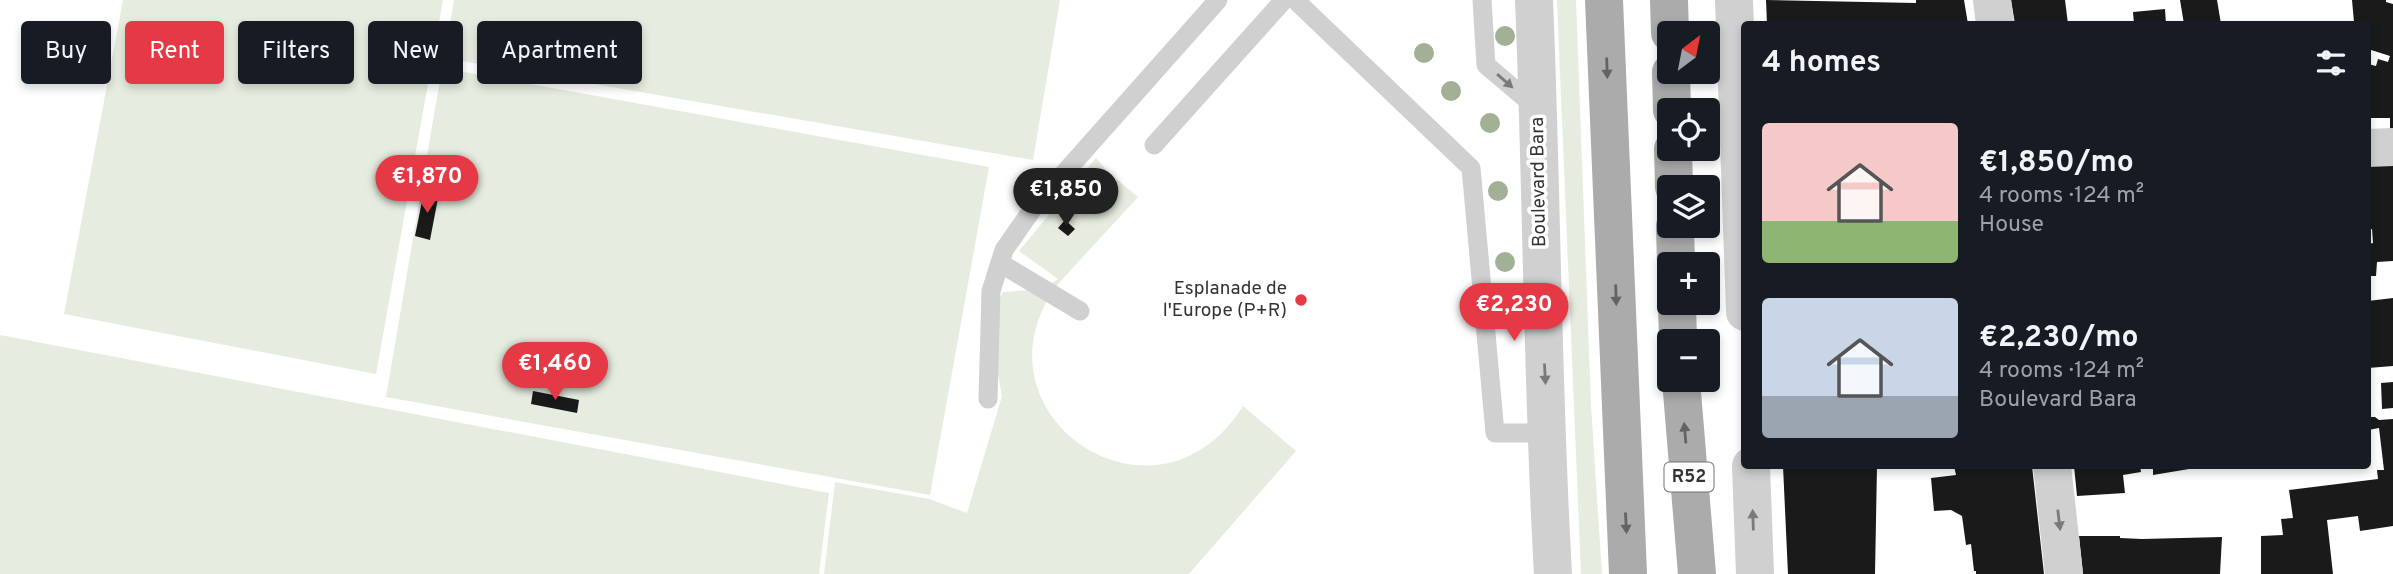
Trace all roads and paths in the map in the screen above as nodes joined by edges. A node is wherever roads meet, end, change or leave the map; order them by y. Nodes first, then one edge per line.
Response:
1 (1218, 0) edge
2 (1284, 0) edge
3 (1294, 0) edge
4 (1482, 0) edge
5 (1534, 0) edge
6 (1604, 0) edge
7 (1669, 0) edge
8 (1734, 0) edge
9 (1992, 0) edge
10 (1670, 21) edge
11 (1995, 21) edge
12 (1538, 110) junction
13 (1154, 145) dead end
14 (2393, 147) edge
15 (2371, 148) edge
16 (1741, 152) edge
17 (1000, 263) junction
18 (1080, 311) dead end
19 (1682, 392) edge
20 (988, 399) dead end
21 (1545, 433) junction
22 (1751, 469) edge
23 (2052, 469) edge
24 (1553, 574) edge
25 (1628, 574) edge
26 (1697, 574) edge
27 (1755, 574) edge
28 (2064, 574) edge

1 - 17 lane
2 - 13 lane
3 - 21 lane
4 -> 12 lane
5 - 12 street, Boulevard Bara
6 -> 25 main road
7 - 10 main road
8 - 16 street
9 - 11 street
12 -> 21 street, Boulevard Bara
14 - 15 street
17 - 18 lane
17 - 20 lane
26 -> 19 main road, R52
21 - 24 street, Boulevard Bara
27 -> 22 street
23 -> 28 street

